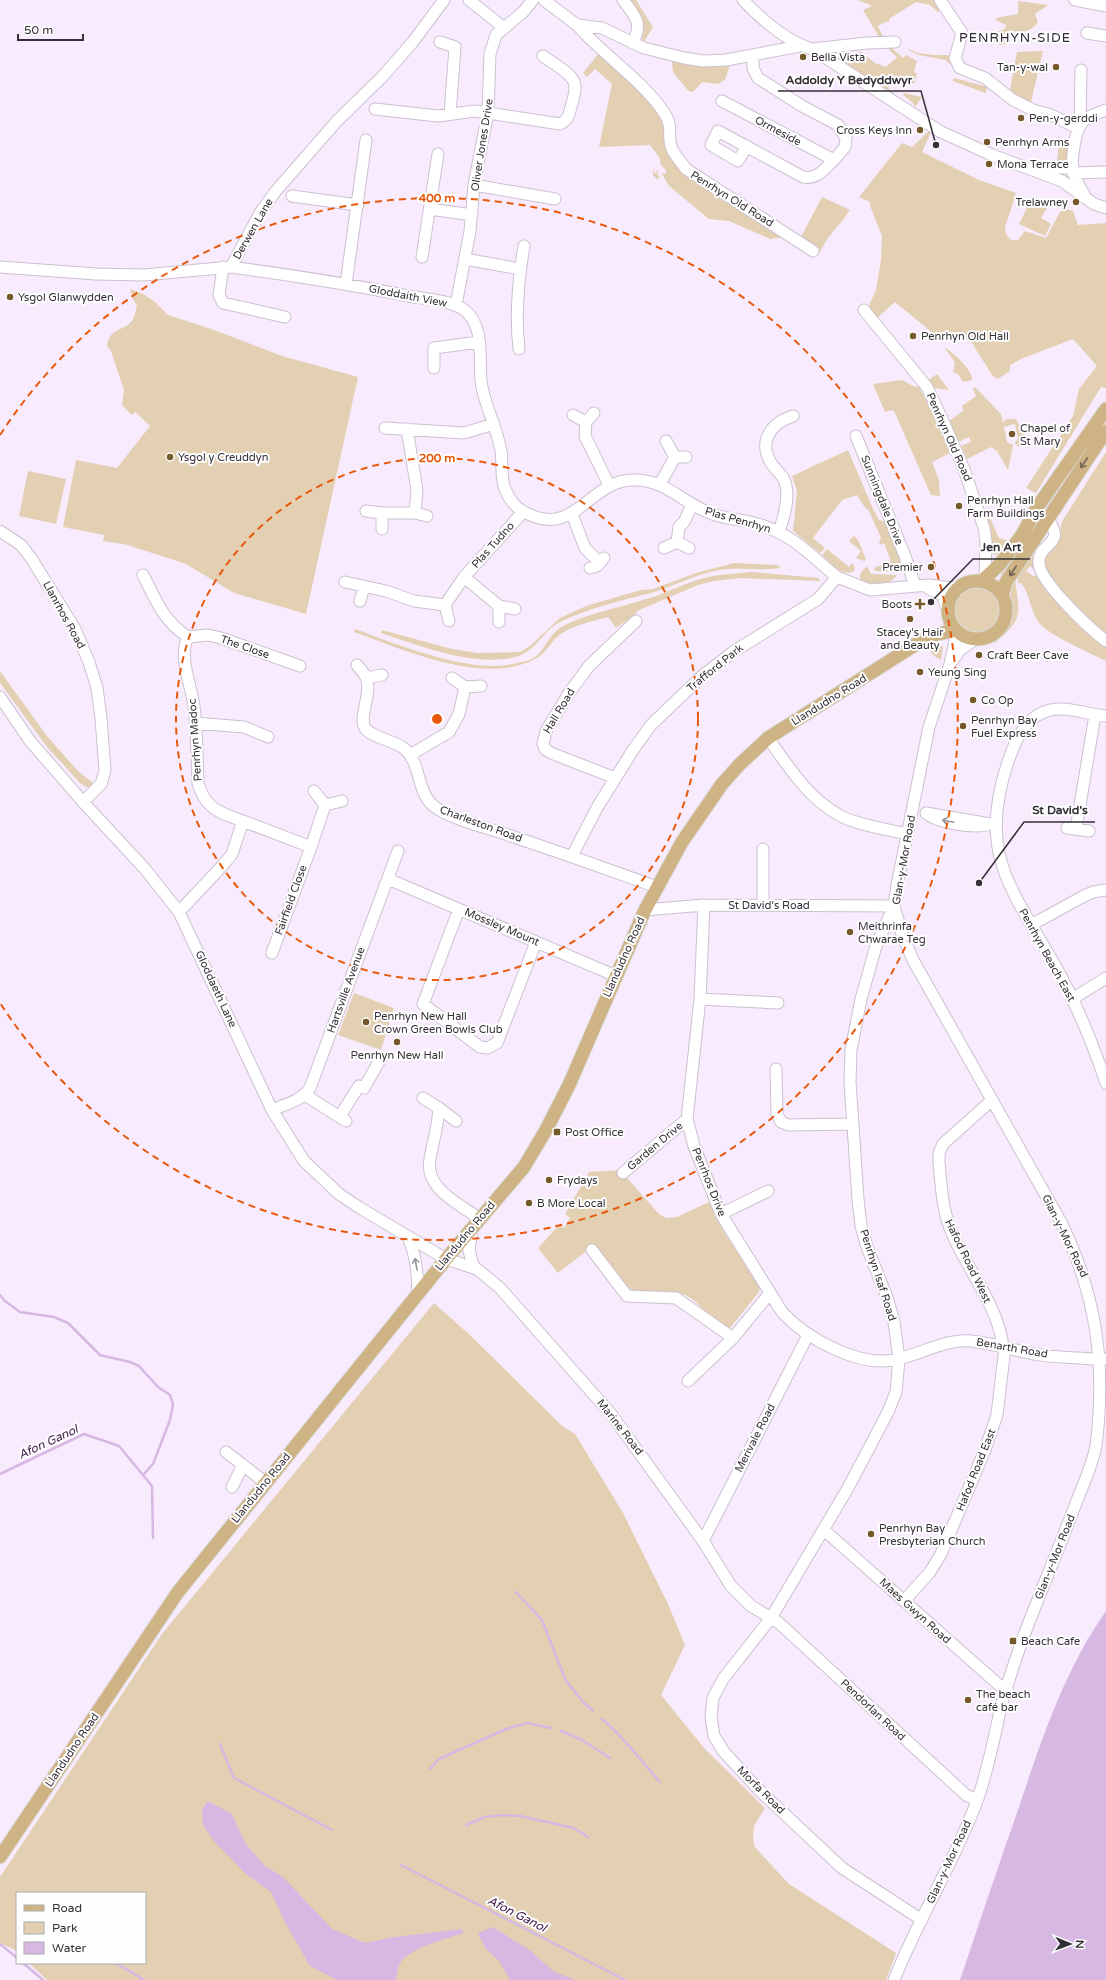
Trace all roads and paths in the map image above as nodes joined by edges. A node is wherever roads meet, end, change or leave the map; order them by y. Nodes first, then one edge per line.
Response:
1 (444, 0) edge
2 (533, 0) edge
3 (544, 0) edge
4 (623, 0) edge
5 (743, 0) edge
6 (940, 0) edge
7 (1075, 0) edge
8 (467, 3) edge
9 (1106, 6) edge
10 (577, 25) junction
11 (503, 27) junction
12 (596, 28) junction
13 (1087, 33) dead end
14 (1106, 36) edge
15 (440, 42) dead end
16 (895, 42) dead end
17 (632, 43) junction
18 (595, 44) junction
19 (800, 46) junction
20 (812, 49) junction
21 (543, 56) dead end
22 (753, 56) junction
23 (1081, 70) dead end
24 (722, 101) dead end
25 (375, 109) dead end
26 (1106, 110) edge
27 (488, 112) junction
28 (450, 114) junction
29 (1079, 126) junction
30 (366, 140) dead end
31 (747, 146) dead end
32 (438, 154) dead end
33 (834, 160) junction
34 (1030, 168) junction
35 (1073, 171) junction
36 (1106, 172) edge
37 (474, 185) junction
38 (292, 196) dead end
39 (555, 199) dead end
40 (1087, 200) junction
41 (358, 205) junction
42 (1106, 208) edge
43 (430, 209) junction
44 (472, 215) junction
45 (524, 246) dead end
46 (814, 251) dead end
47 (422, 257) dead end
48 (465, 259) junction
49 (0, 267) edge
50 (227, 267) junction
51 (520, 269) junction
52 (346, 284) junction
53 (456, 305) junction
54 (864, 310) dead end
55 (285, 317) dead end
56 (479, 342) junction
57 (518, 349) dead end
58 (434, 368) dead end
59 (1106, 409) edge
60 (594, 413) dead end
61 (573, 415) dead end
62 (793, 416) dead end
63 (586, 422) junction
64 (494, 424) junction
65 (385, 428) dead end
66 (407, 429) junction
67 (1106, 430) edge
68 (856, 436) dead end
69 (666, 442) dead end
70 (660, 484) junction
71 (609, 485) junction
72 (692, 505) junction
73 (366, 511) dead end
74 (523, 512) junction
75 (382, 513) junction
76 (414, 513) junction
77 (572, 514) junction
78 (427, 516) dead end
79 (1047, 520) junction
80 (382, 529) dead end
81 (0, 531) edge
82 (779, 532) junction
83 (677, 542) junction
84 (664, 548) dead end
85 (689, 548) dead end
86 (985, 560) junction
87 (1000, 564) junction
88 (590, 568) dead end
89 (143, 575) dead end
90 (464, 577) junction
91 (837, 577) junction
92 (984, 580) junction
93 (345, 582) dead end
94 (917, 586) junction
95 (960, 586) junction
96 (364, 587) junction
97 (1002, 595) junction
98 (360, 601) dead end
99 (445, 605) junction
100 (499, 606) junction
101 (515, 609) dead end
102 (947, 611) junction
103 (449, 621) dead end
104 (636, 621) dead end
105 (499, 622) dead end
106 (956, 631) junction
107 (188, 637) junction
108 (928, 638) junction
109 (974, 640) junction
110 (1106, 640) edge
111 (950, 664) junction
112 (357, 665) dead end
113 (300, 666) dead end
114 (382, 675) dead end
115 (367, 678) junction
116 (452, 678) dead end
117 (481, 686) dead end
118 (465, 687) junction
119 (0, 697) edge
120 (1101, 716) edge
121 (195, 723) junction
122 (268, 737) dead end
123 (768, 738) junction
124 (410, 755) junction
125 (615, 778) junction
126 (314, 792) dead end
127 (342, 801) dead end
128 (83, 802) junction
129 (325, 805) junction
130 (912, 810) junction
131 (243, 821) junction
132 (991, 825) junction
133 (1089, 831) dead end
134 (907, 834) junction
135 (311, 847) junction
136 (763, 849) dead end
137 (398, 851) dead end
138 (572, 856) junction
139 (388, 879) junction
140 (658, 887) junction
141 (1106, 890) edge
142 (763, 904) junction
143 (704, 905) junction
144 (894, 906) junction
145 (459, 909) junction
146 (645, 910) junction
147 (179, 912) junction
148 (1032, 925) junction
149 (536, 942) junction
150 (272, 953) dead end
151 (616, 976) junction
152 (1106, 978) edge
153 (1072, 998) junction
154 (700, 999) junction
155 (778, 1003) dead end
156 (381, 1058) dead end
157 (773, 1074) dead end
158 (1105, 1077) edge
159 (305, 1095) junction
160 (423, 1098) dead end
161 (992, 1100) junction
162 (439, 1108) junction
163 (272, 1110) junction
164 (686, 1119) junction
165 (456, 1121) dead end
166 (853, 1124) junction
167 (623, 1173) dead end
168 (768, 1191) dead end
169 (721, 1214) junction
170 (476, 1223) junction
171 (408, 1237) junction
172 (592, 1250) dead end
173 (446, 1259) junction
174 (474, 1268) junction
175 (418, 1293) junction
176 (770, 1293) junction
177 (808, 1335) junction
178 (733, 1338) junction
179 (1004, 1347) junction
180 (899, 1359) junction
181 (1105, 1359) edge
182 (688, 1382) dead end
183 (1104, 1392) edge
184 (226, 1452) dead end
185 (243, 1465) junction
186 (266, 1483) junction
187 (232, 1487) dead end
188 (824, 1530) junction
189 (703, 1542) junction
190 (904, 1601) junction
191 (772, 1618) junction
192 (1007, 1689) junction
193 (977, 1800) junction
194 (0, 1857) edge
195 (922, 1920) junction
196 (894, 1980) edge

1 - 50 street, Derwen Lane
2 - 11 street, Oliver Jones Drive
3 - 10 street, Penrhyn Old Road
4 - 17 street
5 - 19 street
6 - 29 street
7 - 9 street
8 - 11 street
10 - 12 street
10 - 18 street, Penrhyn Old Road
11 - 27 street, Oliver Jones Drive
12 - 17 street
12 - 18 street
13 - 14 street
15 - 28 street
16 - 20 street
17 - 22 street
18 - 46 street, Penrhyn Old Road
19 - 20 street
19 - 22 street
20 - 34 street
21 - 27 street
22 - 33 street
23 - 29 street
24 - 33 street, Ormeside
25 - 28 street
26 - 29 street
27 - 28 street
27 - 37 street, Oliver Jones Drive
29 - 35 street
30 - 41 street
31 - 33 street
32 - 43 street
34 - 35 street
34 - 40 street
35 - 36 street
35 - 40 street
37 - 39 street
37 - 44 street, Oliver Jones Drive
38 - 41 street
40 - 42 street
41 - 52 street
43 - 44 street
43 - 47 street
44 - 48 street, Oliver Jones Drive
45 - 51 street
48 - 51 street
48 - 53 street, Oliver Jones Drive
49 - 50 street, Derwen Lane
50 - 52 street, Gloddaith View
50 - 55 street
51 - 57 street
52 - 53 street, Gloddaith View
53 - 56 street, Gloddaith View
54 - 86 street, Penrhyn Old Road
56 - 58 street
56 - 64 street, Gloddaith View
59 - 87 main road
60 - 63 street
61 - 63 street
62 - 82 street
63 - 71 street
64 - 66 street
64 - 74 street, Gloddaith View
65 - 66 street
66 - 76 street
67 -> 79 main road
68 - 94 street, Sunningdale Drive
69 - 70 street
70 - 71 street, Plas Penrhyn
70 - 72 street, Plas Penrhyn
71 - 77 street, Plas Penrhyn
72 - 82 street, Plas Penrhyn
72 - 83 street
73 - 75 street
74 - 77 street, Plas Penrhyn
74 - 90 street, Plas Tudno
75 - 76 street
75 - 80 street
76 - 78 street
77 - 88 street
79 -> 97 main road
79 - 110 street
81 - 128 street, Llanrhos Road
82 - 91 street, Plas Penrhyn
83 - 84 street
83 - 85 street
86 - 87 street
86 - 92 street, Penrhyn Old Road
87 - 92 main road
89 - 107 street
90 - 99 street, Plas Tudno
90 - 100 street, Plas Tudno
91 - 94 street
91 - 125 street, Trafford Park
92 - 95 main road
92 - 97 main road
93 - 96 street
94 - 95 street
94 - 102 street
95 - 102 main road
96 - 98 street
96 - 99 street
97 - 109 main road
99 - 103 street
100 - 101 street, Plas Tudno
100 - 105 street
102 - 106 main road
102 - 108 main road, Llandudno Road
104 - 125 street, Hall Road
106 - 108 main road, Llandudno Road
106 - 109 main road
106 - 111 street
107 - 113 street, The Close
107 - 121 street, Penrhyn Madoc
108 - 123 main road, Llandudno Road
109 - 111 street
111 - 130 street, Glan-y-Mor Road
112 - 115 street
114 - 115 street
115 - 124 street, Charleston Road
116 - 118 street
117 - 118 street
118 - 124 street
119 - 128 street, Gloddaeth Lane
120 - 132 street, Penrhyn Beach East
120 - 133 street
121 - 122 street
121 - 131 street, Penrhyn Madoc
123 - 134 street
123 - 140 main road, Llandudno Road
124 - 138 street, Charleston Road
125 - 138 street, Trafford Park
126 - 129 street
127 - 129 street
128 - 147 street, Gloddaeth Lane
129 - 135 street, Fairfield Close
130 - 132 street
130 - 134 street, Glan-y-Mor Road
131 - 135 street
131 - 147 street
132 - 148 street, Penrhyn Beach East
134 - 144 street, Glan-y-Mor Road
135 - 150 street, Fairfield Close
136 - 142 street
137 - 139 street, Hartsville Avenue
138 - 140 street, Charleston Road
139 - 145 street, Mossley Mount
139 - 159 street, Hartsville Avenue
140 - 146 main road, Llandudno Road
141 - 148 street
142 - 143 street, St David's Road
142 - 144 street, St David's Road
143 - 146 street, St David's Road
143 - 154 street, Penrhos Drive
144 - 161 street, Glan-y-Mor Road
144 - 166 street, Penrhyn Isaf Road
145 - 149 street, Mossley Mount
145 - 149 street
146 - 151 main road, Llandudno Road
147 - 163 street, Gloddaeth Lane
148 - 153 street, Penrhyn Beach East
149 - 151 street, Mossley Mount
151 - 170 main road, Llandudno Road
152 - 153 street
153 - 158 street, Penrhyn Beach East
154 - 155 street
154 - 164 street, Penrhos Drive
156 - 159 street
157 - 166 street
159 - 163 street
160 - 162 street
161 - 179 street, Hafod Road West
161 - 181 street, Glan-y-Mor Road
162 - 165 street
162 - 170 street
163 - 171 street, Gloddaeth Lane
164 - 167 street, Garden Drive
164 - 169 street, Penrhos Drive
166 - 180 street, Penrhyn Isaf Road
168 - 169 street
169 - 176 street, Penrhos Drive
170 - 173 main road, Llandudno Road
170 - 174 street
171 - 173 street, Gloddaeth Lane
175 -> 171 street
172 - 178 street
173 - 174 street, Marine Road
173 - 175 main road, Llandudno Road
174 - 189 street, Marine Road
175 - 186 main road, Llandudno Road
176 - 177 street, Penrhos Drive
176 - 178 street
177 - 180 street, Penrhos Drive
177 - 189 street, Merivale Road
178 - 182 street
179 - 180 street, Benarth Road
179 - 181 street, Benarth Road
179 - 190 street, Hafod Road East
180 - 188 street, Penrhyn Isaf Road
181 - 183 street, Glan-y-Mor Road
183 - 192 street, Glan-y-Mor Road
184 - 185 street
185 - 186 street
185 - 187 street
186 - 194 main road, Llandudno Road
188 - 190 street, Maes Gwyn Road
188 - 191 street, Penrhyn Isaf Road
189 - 191 street, Marine Road
190 - 192 street, Maes Gwyn Road
191 - 193 street, Pendorlan Road
191 - 195 street, Morfa Road
192 - 193 street, Glan-y-Mor Road
193 - 195 street, Glan-y-Mor Road
195 - 196 street, Glan-y-Mor Road

